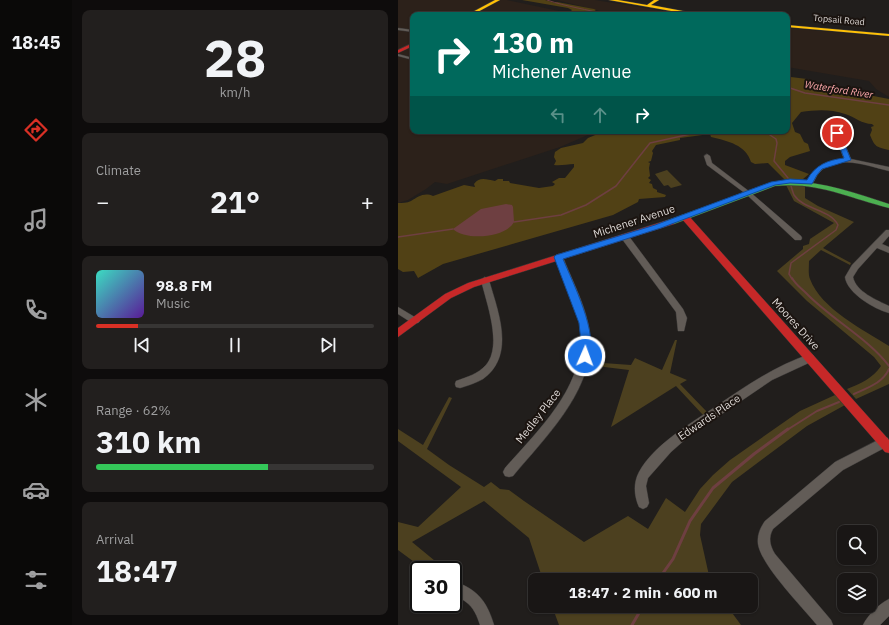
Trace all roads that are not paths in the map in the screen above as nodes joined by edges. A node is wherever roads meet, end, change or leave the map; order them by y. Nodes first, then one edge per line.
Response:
1 (498, 0) edge
2 (611, 0) edge
3 (654, 2) edge
4 (476, 12) edge
5 (691, 12) edge
6 (790, 26) edge
7 (398, 29) edge
8 (410, 31) edge
9 (889, 34) edge
10 (410, 46) edge
11 (398, 52) edge
12 (398, 56) edge
13 (410, 58) edge
14 (829, 128) dead end
15 (707, 156) dead end
16 (848, 160) junction
17 (889, 169) edge
18 (810, 183) junction
19 (748, 193) junction
20 (889, 206) edge
21 (685, 217) junction
22 (889, 232) edge
23 (625, 237) junction
24 (798, 238) dead end
25 (878, 245) junction
26 (889, 250) edge
27 (558, 257) junction
28 (485, 280) junction
29 (398, 310) edge
30 (889, 310) edge
31 (415, 321) junction
32 (681, 329) dead end
33 (398, 333) edge
34 (810, 358) junction
35 (460, 384) dead end
36 (887, 445) edge
37 (509, 472) dead end
38 (643, 503) dead end
39 (462, 592) edge
40 (889, 606) edge
41 (487, 625) edge
42 (826, 625) edge
43 (870, 625) edge

1 - 4 street
2 - 3 street
3 - 5 street
6 - 9 street, Topsail Road
7 - 8 street
10 - 11 street
12 - 13 street
14 - 16 street
15 - 19 street
16 - 17 street
16 - 18 street
18 - 19 street, Michener Avenue
18 - 20 street, Michener Avenue
19 - 21 street, Michener Avenue
19 - 24 street
21 - 23 street, Michener Avenue
21 - 34 street, Moores Drive
22 - 25 street
23 - 27 street, Michener Avenue
23 - 32 street
25 - 26 street
25 - 30 street
27 - 28 street, Michener Avenue
27 - 37 street, Medley Place
28 - 31 street, Michener Avenue
28 - 35 street
29 - 31 street
31 - 33 street, Michener Avenue
34 - 36 street, Moores Drive
34 - 38 street, Edwards Place
36 - 42 street
39 - 41 street
40 - 43 street

